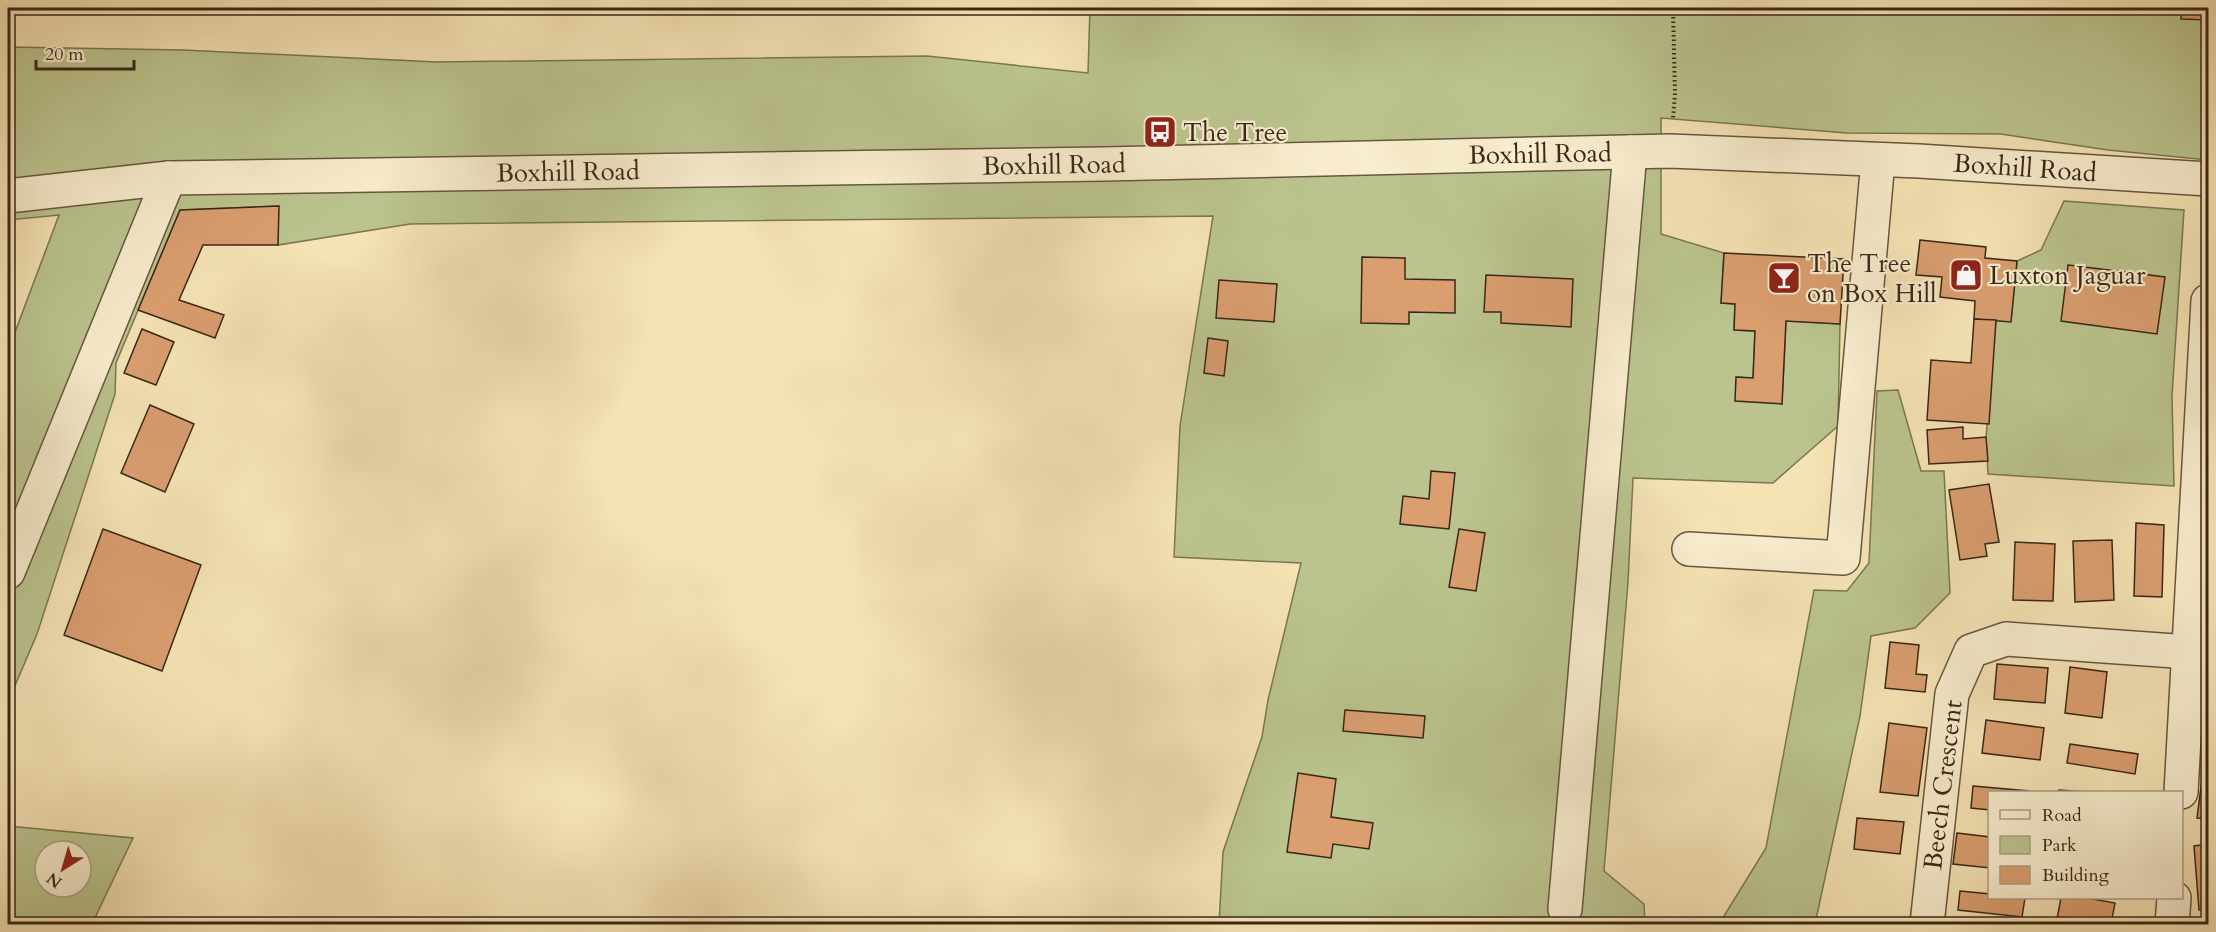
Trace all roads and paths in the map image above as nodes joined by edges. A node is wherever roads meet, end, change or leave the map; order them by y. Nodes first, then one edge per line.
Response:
1 (1673, 8) edge
2 (1670, 151) junction
3 (1630, 152) junction
4 (1878, 160) junction
5 (169, 178) junction
6 (2208, 179) edge
7 (8, 196) edge
8 (2208, 301) edge
9 (1689, 549) dead end
10 (8, 572) edge
11 (2189, 652) junction
12 (2198, 697) edge
13 (2181, 791) edge
14 (2174, 899) edge
15 (1565, 909) dead end
16 (1927, 924) edge
17 (2172, 924) edge

1 - 2 path
2 - 3 street, Boxhill Road
2 - 4 street, Boxhill Road
3 - 5 street, Boxhill Road
3 - 15 street
4 - 6 street, Boxhill Road
4 - 9 street
5 - 7 street, Boxhill Road
5 - 10 street
8 - 11 street
11 - 12 street
11 - 16 street, Beech Crescent
12 - 13 street
14 - 17 street

